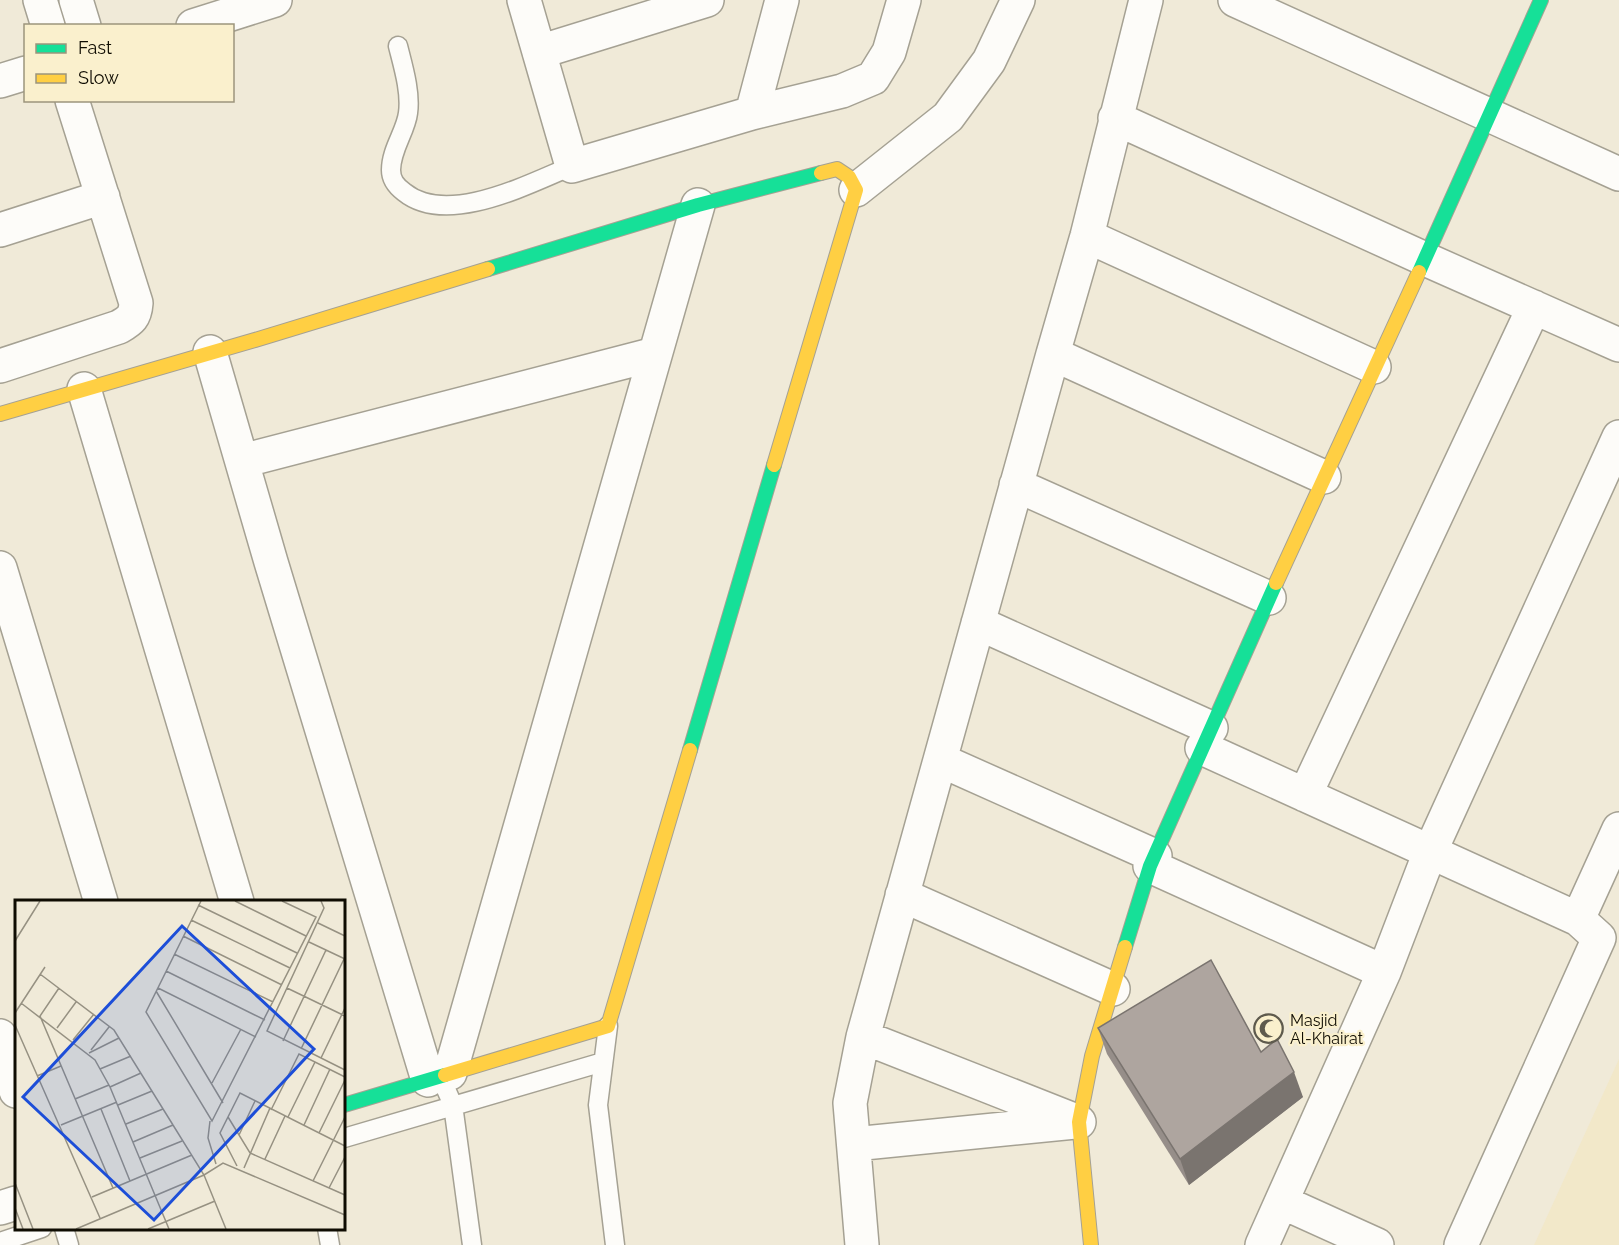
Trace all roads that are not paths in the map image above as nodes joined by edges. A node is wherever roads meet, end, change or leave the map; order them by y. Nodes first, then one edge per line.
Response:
1 (40, 0) edge
2 (76, 0) edge
3 (275, 0) edge
4 (524, 0) edge
5 (707, 0) edge
6 (782, 0) edge
7 (904, 0) edge
8 (1018, 0) edge
9 (1146, 0) edge
10 (1235, 0) edge
11 (1541, 0) edge
12 (47, 24) edge
13 (83, 24) edge
14 (199, 24) edge
15 (398, 46) dead end
16 (539, 52) junction
17 (24, 74) edge
18 (0, 81) edge
19 (73, 102) edge
20 (752, 113) junction
21 (1488, 116) junction
22 (1115, 118) junction
23 (572, 166) junction
24 (1619, 174) edge
25 (856, 190) junction
26 (103, 197) junction
27 (698, 205) junction
28 (0, 230) edge
29 (1087, 236) junction
30 (1425, 259) junction
31 (1534, 307) junction
32 (1619, 345) edge
33 (210, 352) junction
34 (655, 354) junction
35 (1053, 354) junction
36 (0, 366) edge
37 (1374, 368) junction
38 (84, 389) junction
39 (0, 414) edge
40 (1619, 437) edge
41 (242, 460) junction
42 (1324, 477) junction
43 (1016, 485) junction
44 (0, 568) edge
45 (1269, 598) junction
46 (978, 623) junction
47 (1207, 738) junction
48 (940, 760) junction
49 (1305, 795) junction
50 (1619, 829) edge
51 (1430, 852) junction
52 (1152, 861) junction
53 (902, 895) junction
54 (100, 900) edge
55 (236, 900) edge
56 (1578, 920) junction
57 (1384, 972) junction
58 (1113, 989) junction
59 (608, 1026) junction
60 (0, 1036) edge
61 (863, 1037) junction
62 (603, 1062) junction
63 (439, 1076) junction
64 (15, 1088) edge
65 (345, 1105) edge
66 (453, 1105) junction
67 (1079, 1122) junction
68 (345, 1138) edge
69 (854, 1144) junction
70 (1282, 1202) junction
71 (15, 1203) edge
72 (0, 1208) edge
73 (36, 1230) edge
74 (65, 1230) edge
75 (327, 1230) edge
76 (0, 1242) edge
77 (69, 1245) edge
78 (330, 1245) edge
79 (472, 1245) edge
80 (615, 1245) edge
81 (862, 1245) edge
82 (1091, 1245) edge
83 (1262, 1245) edge
84 (1377, 1245) edge
85 (1461, 1245) edge

1 - 12 street
2 - 13 street
3 - 14 street
4 - 16 street
5 - 16 street
6 - 20 street
7 - 20 street
8 - 25 street
9 - 22 street
10 - 21 street
11 - 21 street
15 - 23 lane
16 - 23 street
17 - 18 street
19 - 26 street
20 - 23 street
21 - 24 street
21 - 30 street
22 - 29 street
22 - 30 street
25 - 27 street
25 - 59 street
26 - 28 street
26 - 36 street
27 - 33 street
27 - 34 street
29 - 35 street
29 - 37 street
30 - 31 street
30 - 37 street
31 - 32 street
31 - 49 street
33 - 38 street
33 - 41 street
34 - 41 street
34 - 63 street
35 - 42 street
35 - 43 street
37 - 42 street
38 - 39 street
38 - 55 street
40 - 51 street
41 - 63 street
42 - 45 street
43 - 45 street
43 - 46 street
44 - 54 street
45 - 47 street
46 - 47 street
46 - 48 street
47 - 49 street
47 - 52 street
48 - 52 street
48 - 53 street
49 - 51 street
50 - 56 street
51 - 56 street
51 - 57 street
52 - 57 street
52 - 58 street
53 - 58 street
53 - 61 street
56 - 85 street
57 - 70 street
58 - 67 street
59 - 62 lane
59 - 63 street
60 - 64 street
61 - 67 street
61 - 69 street
62 - 66 lane
62 - 80 lane
63 - 65 street
63 - 66 lane
66 - 68 lane
66 - 79 lane
67 - 69 street
67 - 82 street
69 - 81 street
70 - 83 street
70 - 84 street
71 - 72 street
73 - 76 lane
74 - 77 lane
75 - 78 lane

